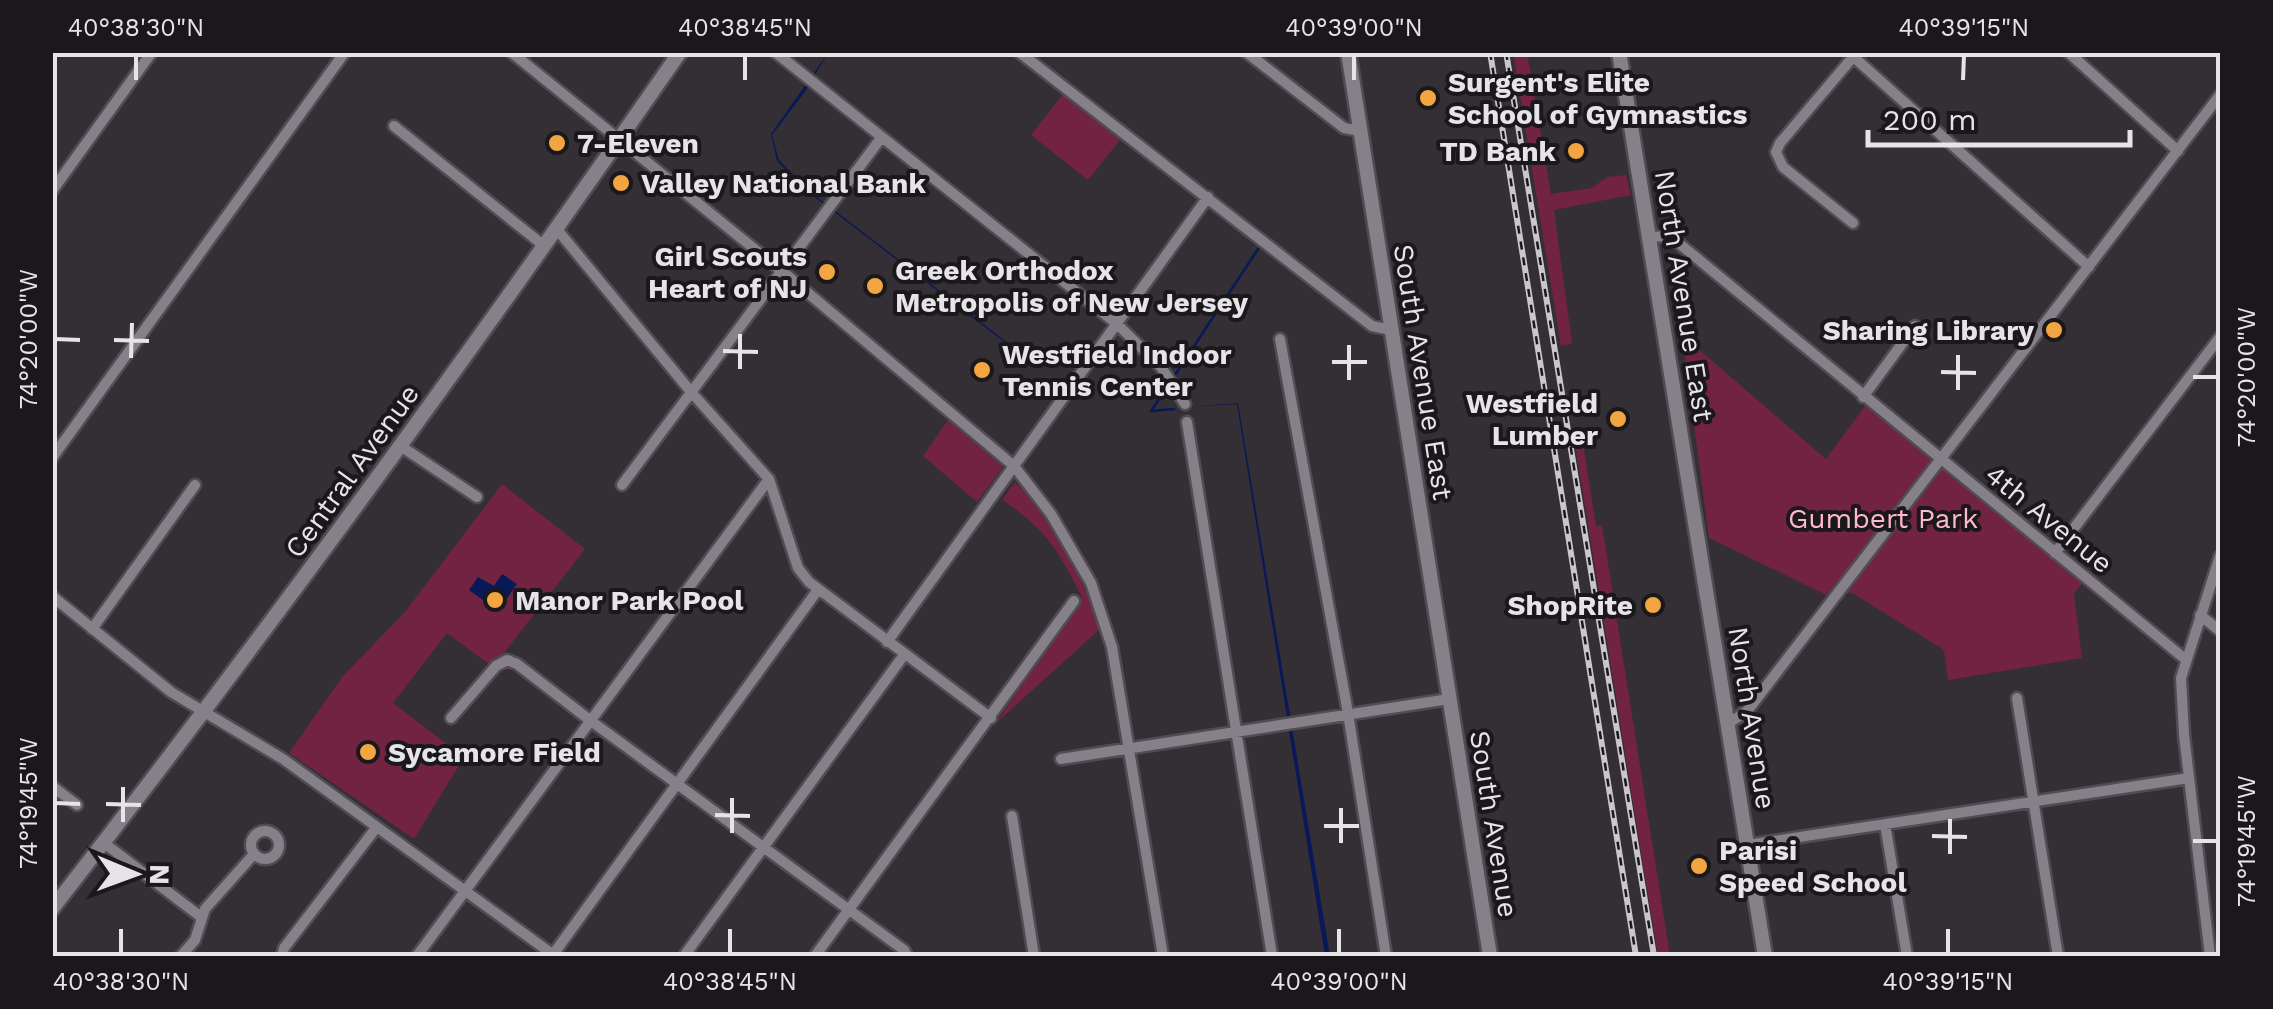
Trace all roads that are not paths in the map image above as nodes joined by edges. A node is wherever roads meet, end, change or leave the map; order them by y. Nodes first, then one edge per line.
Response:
1 (152, 52) edge
2 (345, 52) edge
3 (680, 52) edge
4 (774, 52) edge
5 (1246, 52) edge
6 (1348, 52) edge
7 (1619, 52) edge
8 (2068, 52) edge
9 (515, 54) edge
10 (1028, 55) edge
11 (1851, 55) edge
12 (2220, 95) edge
13 (394, 126) dead end
14 (1360, 131) junction
15 (880, 138) junction
16 (619, 139) junction
17 (2178, 151) junction
18 (52, 191) edge
19 (1208, 197) junction
20 (1853, 223) dead end
21 (555, 228) junction
22 (1649, 236) junction
23 (543, 244) junction
24 (2089, 267) junction
25 (782, 272) junction
26 (1116, 324) junction
27 (1915, 326) dead end
28 (1391, 330) junction
29 (2220, 337) edge
30 (1280, 339) dead end
31 (692, 394) junction
32 (1863, 396) junction
33 (1185, 404) dead end
34 (1187, 422) dead end
35 (402, 447) junction
36 (52, 458) edge
37 (1941, 460) junction
38 (1014, 466) junction
39 (768, 479) junction
40 (194, 485) dead end
41 (622, 485) dead end
42 (1689, 488) joint
43 (477, 497) dead end
44 (2055, 553) junction
45 (2220, 556) edge
46 (817, 591) junction
47 (52, 596) edge
48 (1074, 601) dead end
49 (2200, 614) junction
50 (92, 629) junction
51 (2220, 631) edge
52 (887, 642) junction
53 (904, 654) junction
54 (2185, 659) junction
55 (2017, 698) dead end
56 (1449, 699) junction
57 (206, 712) junction
58 (1348, 713) junction
59 (451, 718) dead end
60 (992, 718) junction
61 (590, 721) junction
62 (1728, 724) junction
63 (1235, 731) junction
64 (1128, 750) junction
65 (1061, 758) dead end
66 (2189, 778) junction
67 (677, 784) junction
68 (52, 786) edge
69 (2033, 802) junction
70 (78, 805) dead end
71 (1012, 816) dead end
72 (1885, 824) junction
73 (376, 828) junction
74 (104, 843) junction
75 (1748, 845) junction
76 (763, 848) junction
77 (254, 854) dead end
78 (466, 892) junction
79 (52, 909) edge
80 (848, 910) junction
81 (201, 917) junction
82 (182, 956) edge
83 (282, 956) edge
84 (417, 956) edge
85 (554, 956) edge
86 (684, 956) edge
87 (815, 956) edge
88 (906, 956) edge
89 (1034, 956) edge
90 (1163, 956) edge
91 (1272, 956) edge
92 (1386, 956) edge
93 (1490, 956) edge
94 (1765, 956) edge
95 (1907, 956) edge
96 (2058, 956) edge
97 (2210, 956) edge

1 - 18 street
2 - 36 street
3 - 16 main road, Central Avenue
4 - 15 street
5 - 14 street
6 - 14 main road, South Avenue East
7 - 22 main road, North Avenue East
8 - 17 street
9 - 16 street
10 - 19 street
11 - 20 street
11 - 24 street
12 - 17 street
13 - 23 street
14 - 28 main road, South Avenue East
15 - 25 street
15 - 26 street
16 - 21 main road, Central Avenue
16 - 25 street
17 - 24 street
19 - 26 street
19 - 28 street
21 - 23 main road, Central Avenue
21 - 31 street
22 - 32 street, 4th Avenue
22 - 42 main road, North Avenue East
23 - 35 main road, Central Avenue
24 - 37 street
25 - 31 street
25 - 38 street
26 - 33 street
26 - 38 street
27 - 32 street
28 - 56 main road, South Avenue East
29 - 44 street
30 - 58 street
31 - 39 street
31 - 41 street
32 - 37 street, 4th Avenue
34 - 63 street
35 - 43 street
35 - 57 main road, Central Avenue
37 - 44 street, 4th Avenue
37 - 62 street
38 - 52 street
38 - 64 street
39 - 46 street
39 - 61 street
40 - 50 street
42 - 62 main road, North Avenue
44 - 54 street, 4th Avenue
45 - 49 street
46 - 52 street
46 - 67 street
47 - 50 street
48 - 60 street
49 - 51 street
49 - 54 street
50 - 57 street
52 - 53 street
53 - 60 street
53 - 76 street
54 - 66 street
55 - 69 street
56 - 58 street
56 - 93 main road, South Avenue
57 - 73 street
57 - 74 main road, Central Avenue
58 - 63 street
58 - 92 street
59 - 61 street
60 - 80 street
61 - 67 street
61 - 78 street
62 - 75 main road, North Avenue
63 - 64 street
63 - 91 street
64 - 65 street
64 - 90 street
66 - 69 street
66 - 97 street
67 - 76 street
67 - 85 street
68 - 70 street
69 - 72 street
69 - 96 street
71 - 89 street
72 - 75 street
72 - 95 street
73 - 78 street
73 - 83 street
74 - 79 main road, Central Avenue
74 - 81 street
75 - 94 main road, North Avenue
76 - 80 street
76 - 86 street
77 - 81 street
78 - 84 street
78 - 85 street
80 - 87 street
80 - 88 street
81 - 82 street

